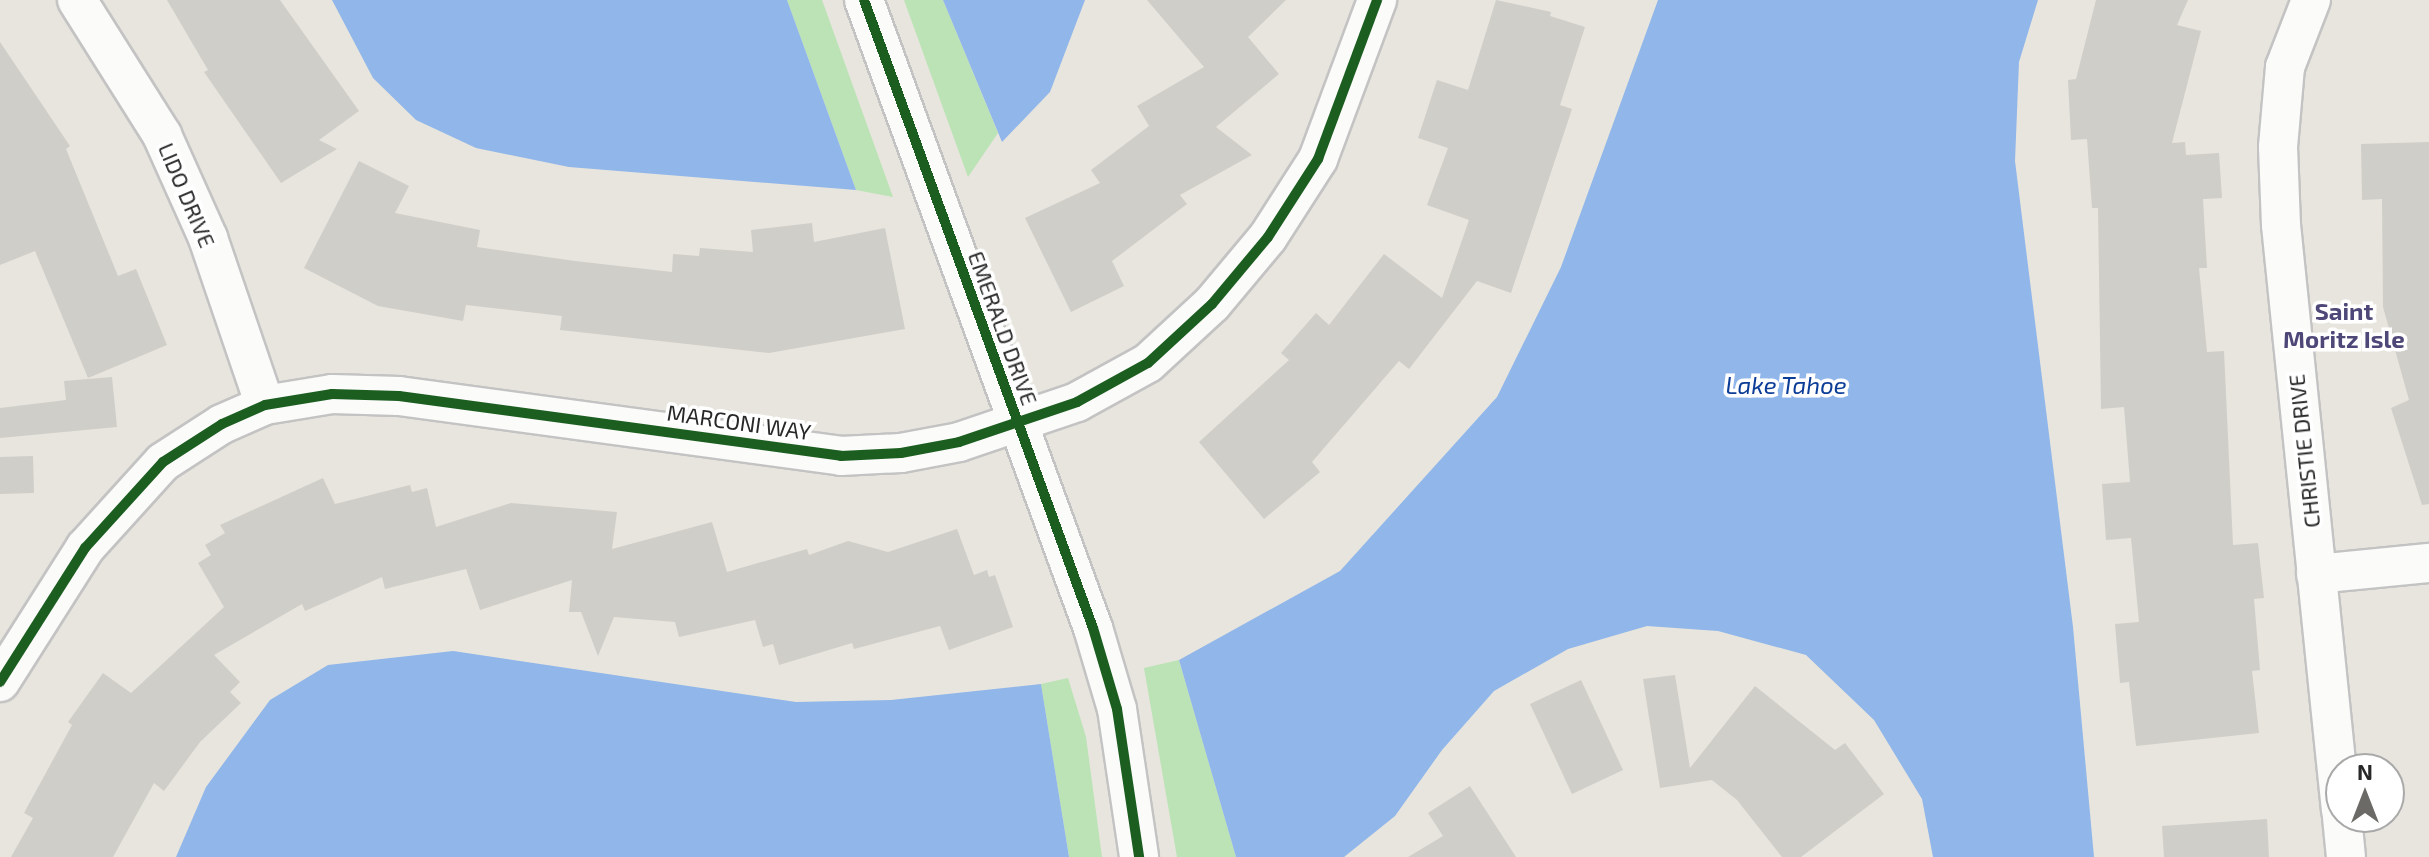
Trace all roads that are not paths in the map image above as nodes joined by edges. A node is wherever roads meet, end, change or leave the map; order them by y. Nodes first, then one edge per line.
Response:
1 (77, 0) edge
2 (864, 0) edge
3 (1377, 0) edge
4 (2311, 0) edge
5 (265, 405) junction
6 (1016, 423) junction
7 (2429, 563) edge
8 (2316, 574) junction
9 (0, 682) edge
10 (2335, 753) edge
11 (2343, 833) edge
12 (1139, 857) edge
13 (2346, 857) edge

1 - 5 street, LIDO DRIVE
2 - 6 street, EMERALD DRIVE
3 - 6 street, MARCONI WAY
4 - 8 street, CHRISTIE DRIVE
5 - 6 street, MARCONI WAY
5 - 9 street, MARCONI WAY
6 - 12 street, EMERALD DRIVE
7 - 8 street
8 - 10 street, CHRISTIE DRIVE
11 - 13 street, CHRISTIE DRIVE

